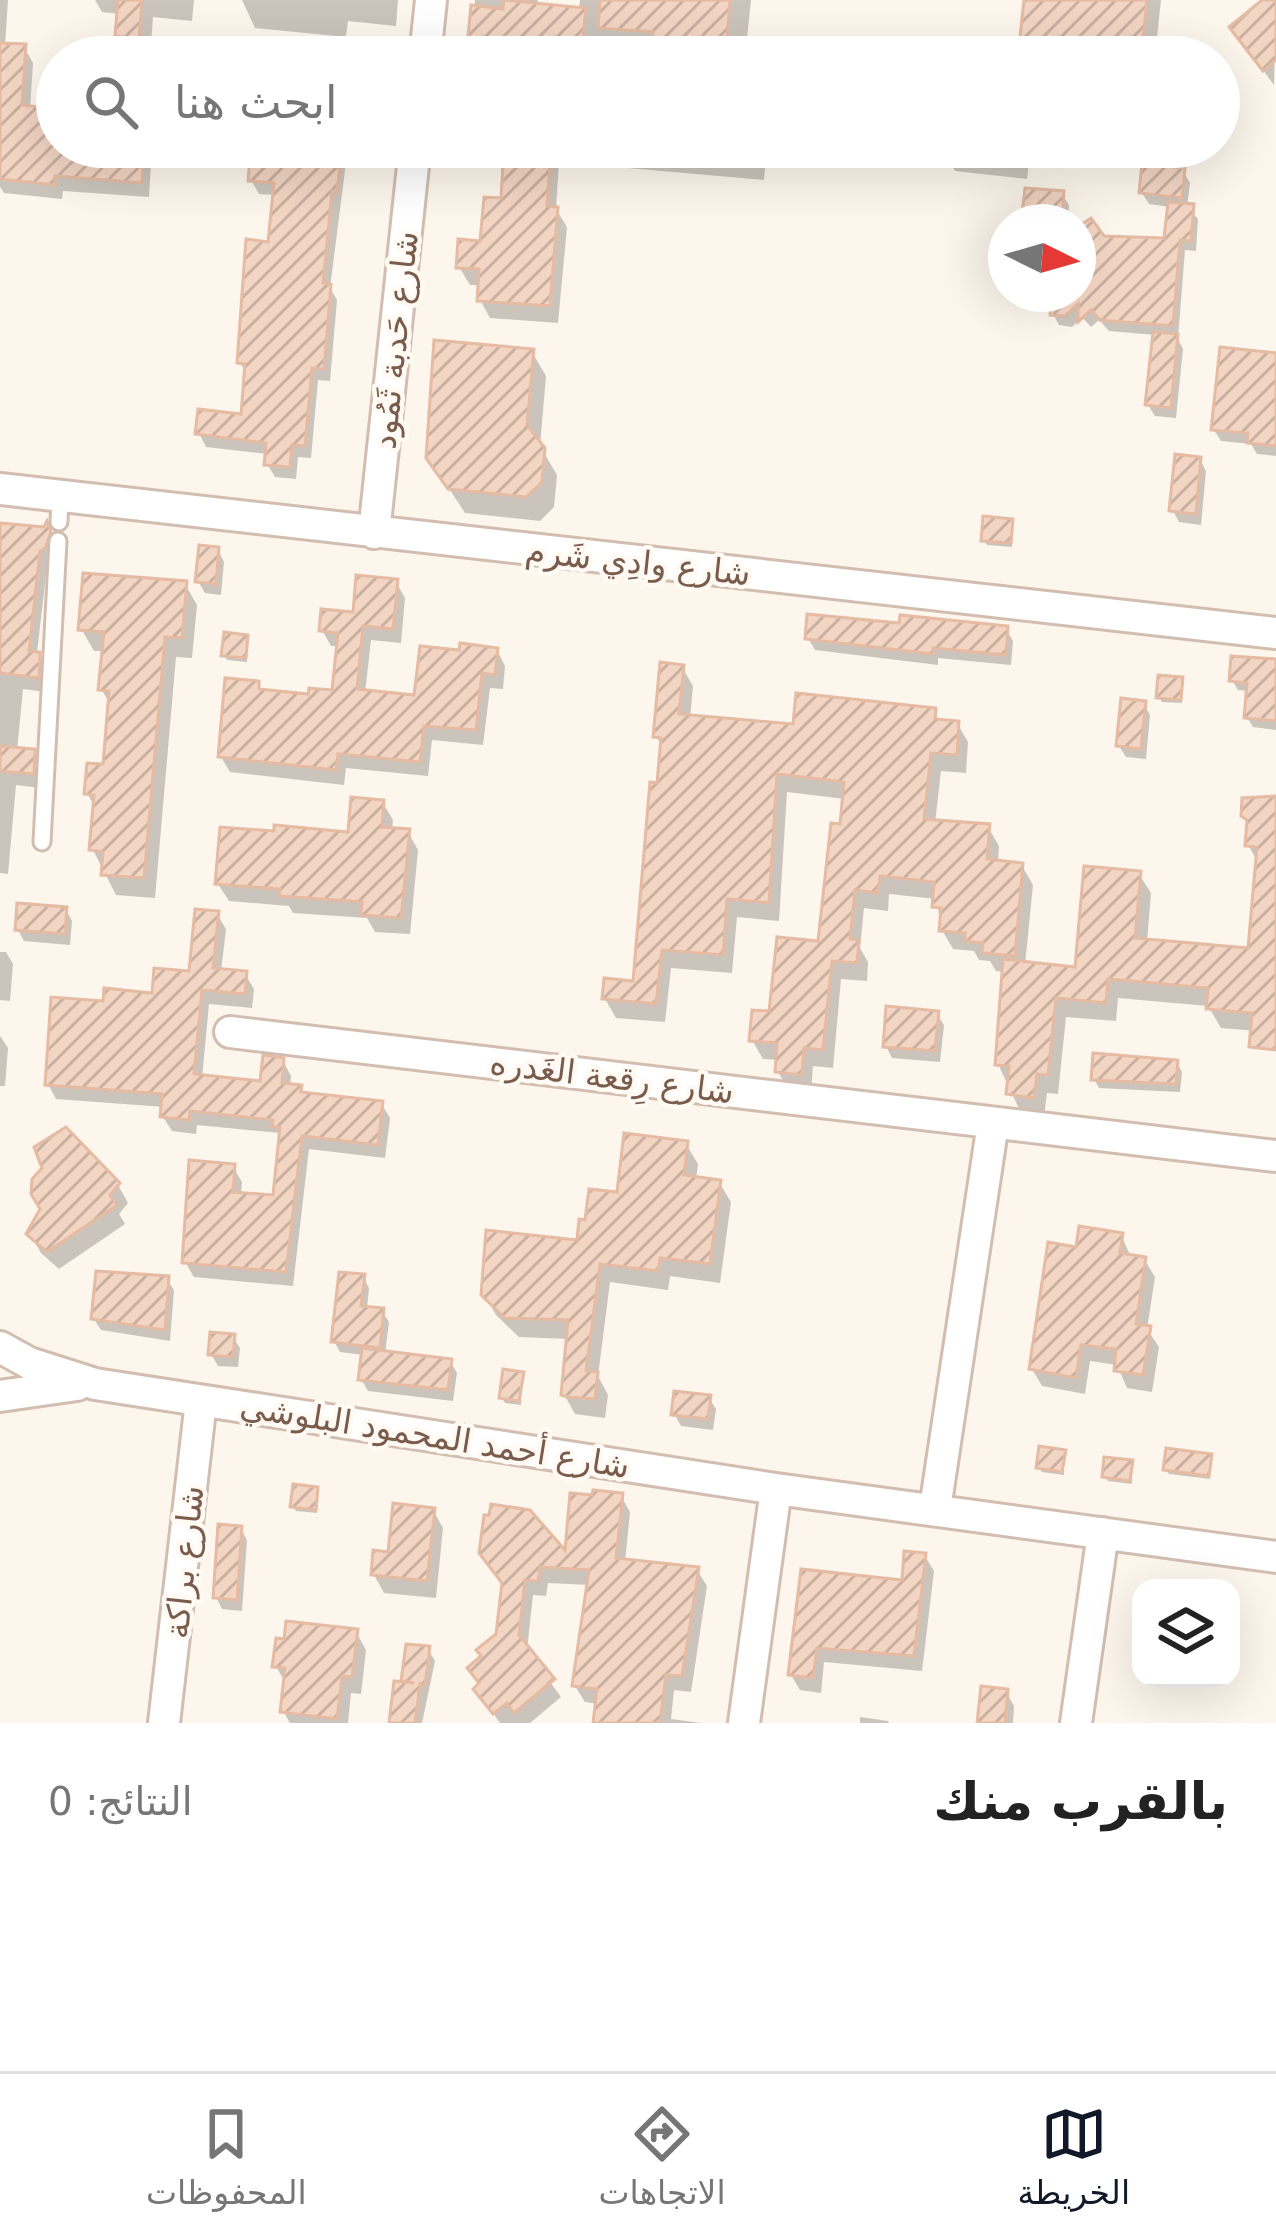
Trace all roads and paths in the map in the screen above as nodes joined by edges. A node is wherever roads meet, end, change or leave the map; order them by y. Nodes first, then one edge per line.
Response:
1 (430, 0) edge
2 (426, 36) edge
3 (413, 168) edge
4 (0, 489) edge
5 (374, 533) junction
6 (58, 541) dead end
7 (1276, 632) edge
8 (42, 842) dead end
9 (230, 1032) dead end
10 (994, 1123) junction
11 (1276, 1156) edge
12 (0, 1347) edge
13 (95, 1384) junction
14 (0, 1396) edge
15 (201, 1400) junction
16 (776, 1489) junction
17 (935, 1509) junction
18 (1103, 1533) junction
19 (1276, 1558) edge
20 (164, 1723) edge
21 (744, 1723) edge
22 (1076, 1723) edge

1 - 2 street
3 - 5 street, شارع حَدبة ثَمُود
4 - 5 street, شارع وادِي شَرم
5 - 7 street, شارع وادِي شَرم
6 - 8 lane
9 - 10 street, شارع رِقعة الغَدره
10 - 11 street, شارع رِقعة الغَدره
10 - 17 street
12 - 13 street, شارع أحمد المحمود البلوشي
13 - 14 street, شارع أحمد المحمود البلوشي
13 - 15 street, شارع أحمد المحمود البلوشي
15 - 16 street, شارع أحمد المحمود البلوشي
15 - 20 street, شارع براكة
16 - 17 street, شارع أحمد المحمود البلوشي
16 - 21 street
17 - 18 street, شارع أحمد المحمود البلوشي
18 - 19 street, شارع أحمد المحمود البلوشي
18 - 22 street

